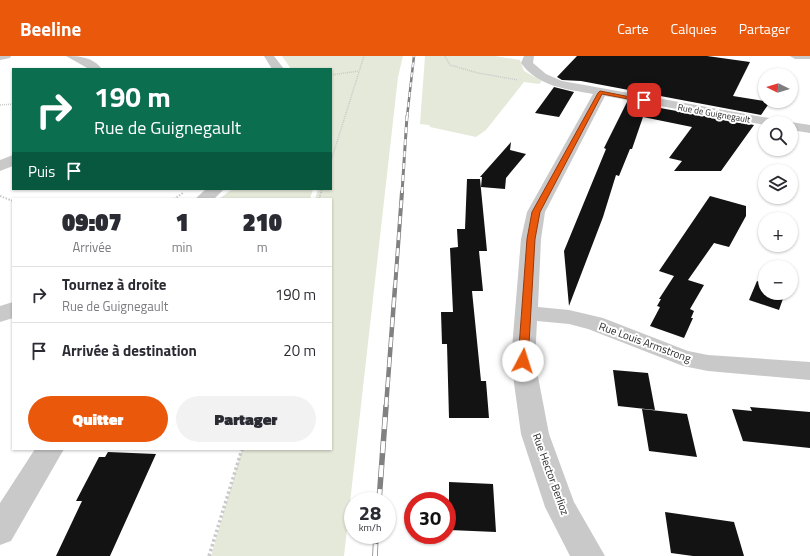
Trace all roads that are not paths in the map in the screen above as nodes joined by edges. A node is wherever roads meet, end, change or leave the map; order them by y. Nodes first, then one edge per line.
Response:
1 (6, 56) edge
2 (71, 56) edge
3 (269, 56) edge
4 (530, 56) edge
5 (795, 56) edge
6 (809, 56) edge
7 (0, 57) edge
8 (95, 68) edge
9 (277, 68) edge
10 (600, 93) junction
11 (758, 120) edge
12 (798, 127) edge
13 (810, 129) edge
14 (12, 160) edge
15 (0, 166) edge
16 (215, 190) edge
17 (205, 198) edge
18 (12, 309) edge
19 (528, 313) junction
20 (0, 315) edge
21 (810, 371) edge
22 (49, 450) edge
23 (0, 531) edge
24 (588, 556) edge

1 - 7 street
2 - 8 street
3 - 9 street
4 - 10 street, Rue de Guignegault
5 - 6 street
10 - 11 street, Rue de Guignegault
10 - 19 street, Rue Hector Berlioz
12 - 13 street
14 - 15 street
16 - 17 street
18 - 20 street
19 - 21 street, Rue Louis Armstrong
19 - 24 street, Rue Hector Berlioz
22 - 23 street

